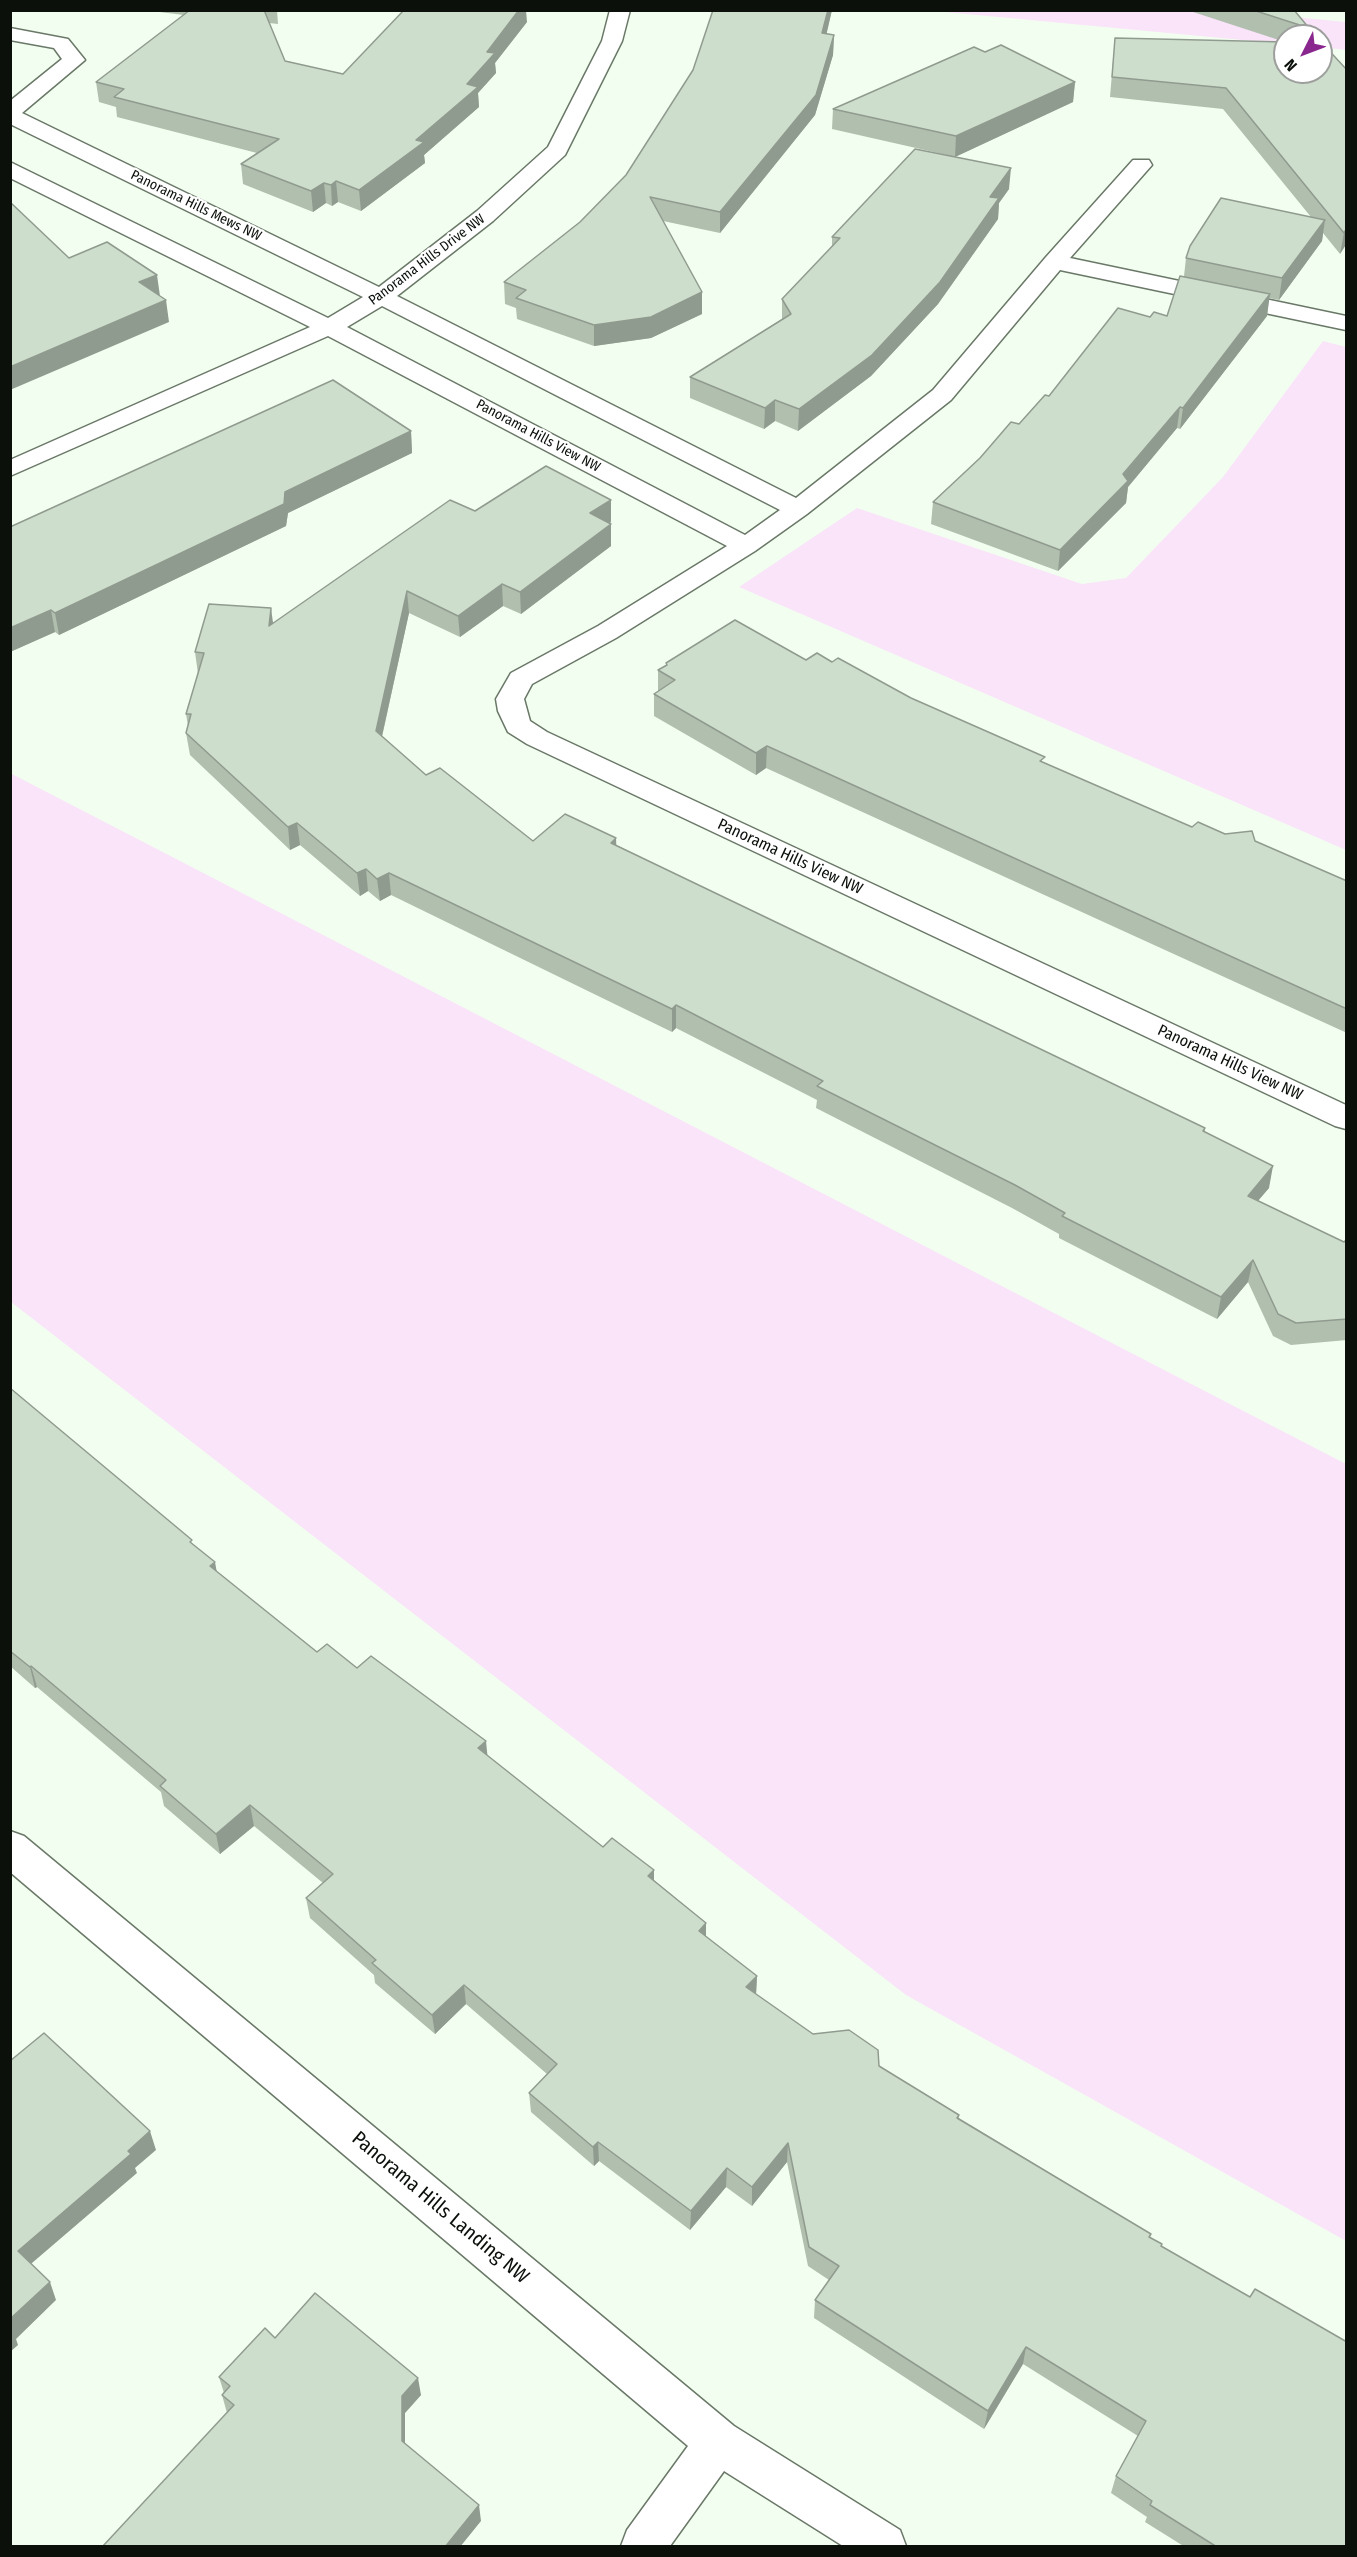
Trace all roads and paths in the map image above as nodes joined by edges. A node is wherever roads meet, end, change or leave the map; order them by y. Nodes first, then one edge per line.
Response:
1 (620, 10) edge
2 (10, 34) edge
3 (10, 114) edge
4 (1141, 165) dead end
5 (10, 169) edge
6 (1054, 262) junction
7 (381, 297) junction
8 (1347, 323) edge
9 (329, 327) junction
10 (10, 469) edge
11 (798, 509) junction
12 (746, 546) junction
13 (1347, 1118) edge
14 (10, 1848) edge
15 (718, 2442) junction
16 (643, 2547) edge
17 (884, 2547) edge

1 - 7 street, Panorama Hills Drive NW
2 - 3 street, Panorama Hills Mews NW
3 - 7 street, Panorama Hills Mews NW
4 - 6 street, Panorama Hills View NW
5 - 9 street
6 - 8 street
6 - 11 street, Panorama Hills View NW
7 - 9 street, Panorama Hills Drive NW
7 - 11 street
9 - 10 street, Panorama Hills Drive NW
9 - 12 street, Panorama Hills View NW
11 - 12 street, Panorama Hills View NW
12 - 13 street, Panorama Hills View NW
14 - 15 street, Panorama Hills Landing NW
15 - 16 street
15 - 17 street, Panorama Hills Landing NW

